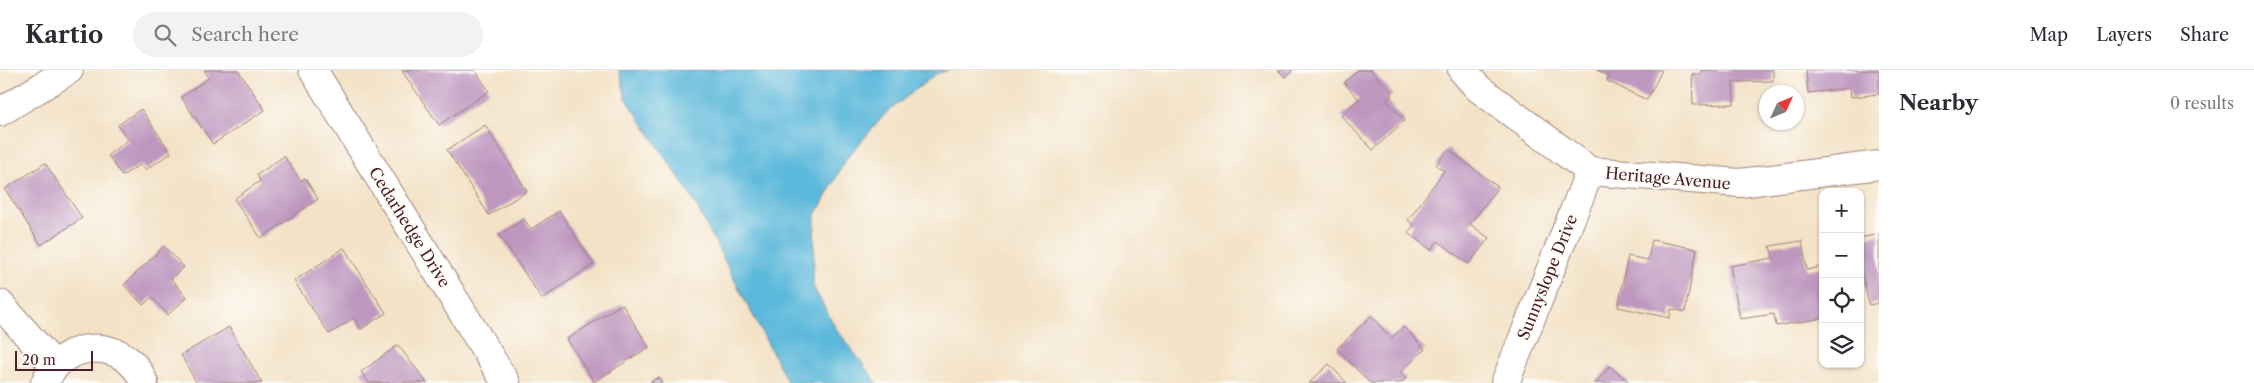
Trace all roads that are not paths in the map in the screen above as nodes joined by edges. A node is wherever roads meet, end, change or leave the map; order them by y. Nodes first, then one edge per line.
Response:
1 (69, 70) edge
2 (314, 70) edge
3 (1462, 70) edge
4 (0, 112) edge
5 (1879, 165) edge
6 (1590, 171) junction
7 (0, 304) edge
8 (50, 374) edge
9 (144, 383) edge
10 (506, 383) edge
11 (1505, 383) edge

1 - 4 street
2 - 10 street, Cedarhedge Drive
3 - 6 street, Heritage Avenue
5 - 6 street, Heritage Avenue
6 - 11 street, Sunnyslope Drive
7 - 8 street
8 - 9 street

